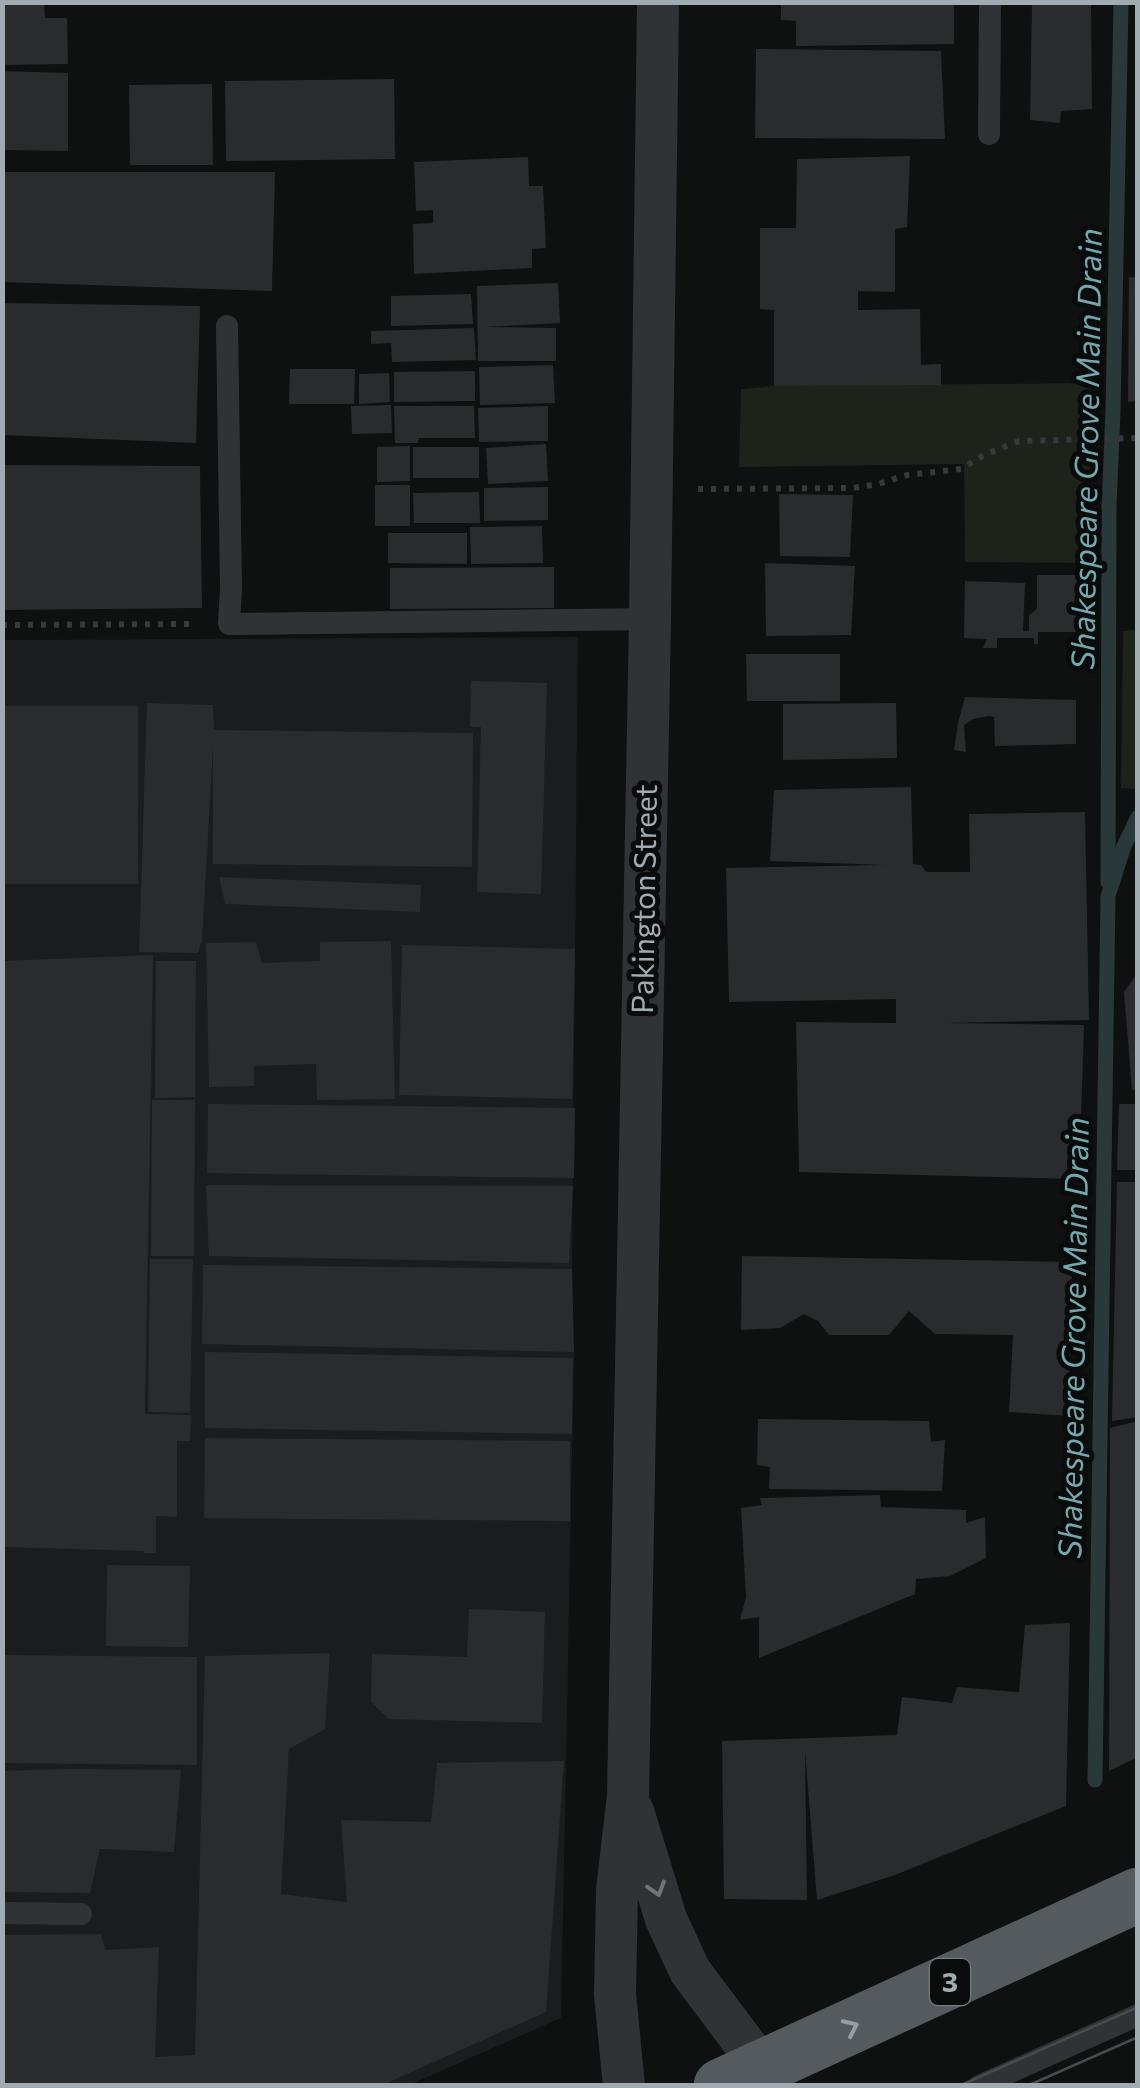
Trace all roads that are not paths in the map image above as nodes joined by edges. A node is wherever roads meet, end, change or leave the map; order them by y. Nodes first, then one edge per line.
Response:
1 (658, 2) edge
2 (990, 2) edge
3 (990, 134) dead end
4 (227, 326) dead end
5 (650, 619) junction
6 (628, 1796) junction
7 (1138, 1895) edge
8 (2, 1913) edge
9 (81, 1914) dead end
10 (1138, 2015) edge
11 (742, 2076) edge
12 (624, 2086) edge
13 (980, 2086) edge

1 - 5 street, Pakington Street
2 - 3 lane
4 - 5 lane
5 - 6 street, Pakington Street
6 -> 11 street, Pakington Street
6 - 12 street, Pakington Street
11 -> 7 highway, 3
8 - 9 lane
10 - 13 lane

